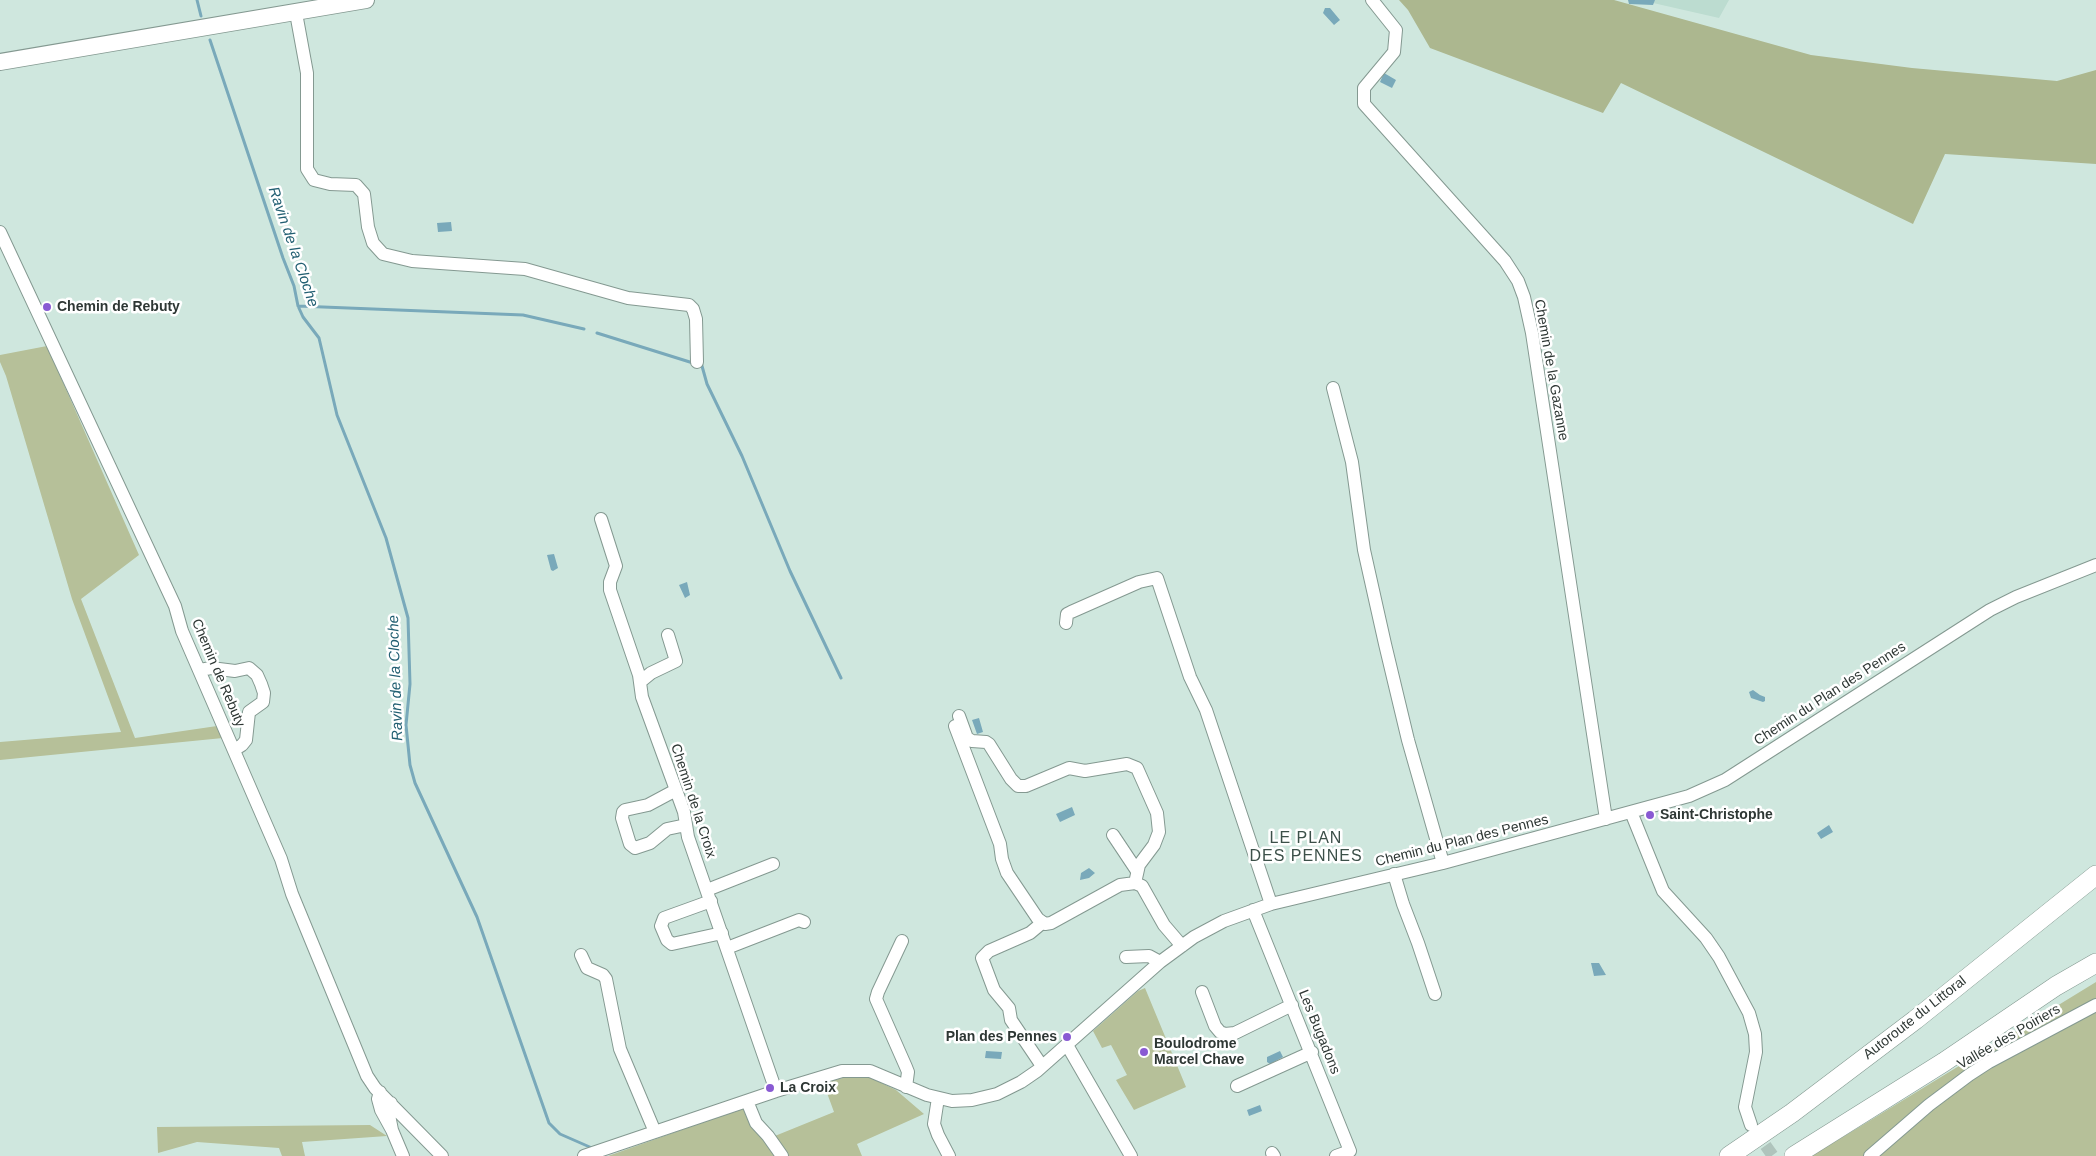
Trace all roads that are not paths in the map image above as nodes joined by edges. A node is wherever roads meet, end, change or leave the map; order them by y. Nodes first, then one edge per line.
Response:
1 (366, 0) edge
2 (1372, 0) edge
3 (301, 8) edge
4 (58, 54) junction
5 (0, 62) edge
6 (0, 69) edge
7 (0, 232) edge
8 (697, 362) dead end
9 (1333, 388) dead end
10 (601, 519) dead end
11 (2096, 565) edge
12 (1066, 623) dead end
13 (668, 635) dead end
14 (200, 670) junction
15 (640, 682) junction
16 (234, 750) junction
17 (676, 790) junction
18 (1631, 812) junction
19 (1606, 819) junction
20 (686, 825) junction
21 (1114, 835) dead end
22 (1443, 863) junction
23 (773, 864) dead end
24 (1394, 874) junction
25 (2096, 875) edge
26 (1136, 877) junction
27 (709, 896) junction
28 (1272, 904) junction
29 (1253, 910) junction
30 (804, 922) dead end
31 (1042, 923) junction
32 (722, 933) junction
33 (902, 941) dead end
34 (1182, 946) junction
35 (727, 948) junction
36 (581, 955) dead end
37 (1126, 957) dead end
38 (2096, 961) edge
39 (1160, 962) junction
40 (1202, 992) dead end
41 (1434, 994) dead end
42 (2096, 1005) edge
43 (1293, 1008) junction
44 (1228, 1042) dead end
45 (1067, 1045) junction
46 (1312, 1052) junction
47 (1042, 1066) junction
48 (1237, 1086) dead end
49 (906, 1087) junction
50 (776, 1091) junction
51 (380, 1092) junction
52 (938, 1098) junction
53 (747, 1101) junction
54 (391, 1103) junction
55 (1751, 1125) tunnel mouth
56 (392, 1130) junction
57 (655, 1132) junction
58 (1351, 1153) edge
59 (403, 1156) edge
60 (442, 1156) edge
61 (584, 1156) edge
62 (782, 1156) edge
63 (949, 1156) edge
64 (1131, 1156) edge
65 (1336, 1156) edge
66 (1729, 1156) edge
67 (1794, 1156) edge
68 (1870, 1156) edge

1 - 3 main road
2 - 19 street, Chemin de la Gazanne
3 - 4 main road
3 - 8 street
4 - 5 main road
4 - 6 main road
7 - 14 street, Chemin de Rebuty
9 - 22 street
10 - 15 street, Chemin de la Croix
11 - 18 street, Chemin du Plan des Pennes
12 - 28 street
13 - 15 street
14 - 16 street, Chemin de Rebuty
14 - 16 street
15 - 17 street, Chemin de la Croix
16 - 51 street, Chemin de Rebuty
17 - 20 street, Chemin de la Croix
17 - 20 street
18 - 19 street, Chemin du Plan des Pennes
18 - 55 street
19 - 22 street, Chemin du Plan des Pennes
20 - 27 street, Chemin de la Croix
21 - 26 street
22 - 24 street, Chemin du Plan des Pennes
23 - 27 street
24 - 28 street, Chemin du Plan des Pennes
24 - 41 street
25 - 66 highway, Autoroute du Littoral
26 - 31 street
26 - 31 street
26 - 34 street
27 - 32 street, Chemin de la Croix
27 - 32 street
28 - 29 street, Chemin du Plan des Pennes
29 - 34 street, Chemin du Plan des Pennes
29 - 43 street, Les Bugadons
30 - 35 street
31 - 47 street
32 - 35 street, Chemin de la Croix
33 - 49 street
34 - 39 street, Chemin du Plan des Pennes
35 - 50 street, Chemin de la Croix
36 - 57 street
37 - 39 street
38 - 67 highway
39 - 45 street, Chemin du Plan des Pennes
40 - 43 street
42 - 68 street, Vallée des Poiriers
43 - 44 street
43 - 46 street, Les Bugadons
45 - 47 street, Chemin du Plan des Pennes
45 - 64 street
46 - 48 street
46 - 58 street, Les Bugadons
47 - 52 street, Chemin du Plan des Pennes
49 - 50 street, Chemin du Plan des Pennes
49 - 52 street, Chemin du Plan des Pennes
50 - 53 street, Chemin du Plan des Pennes
51 - 54 street
51 - 56 street, Chemin de Rebuty
52 - 63 street
53 - 57 street, Chemin du Plan des Pennes
53 - 62 street
54 - 56 street, Chemin de Rebuty
54 - 60 street
56 - 59 street, Chemin de Rebuty
57 - 61 street, Chemin du Plan des Pennes
58 - 65 street, Les Bugadons

